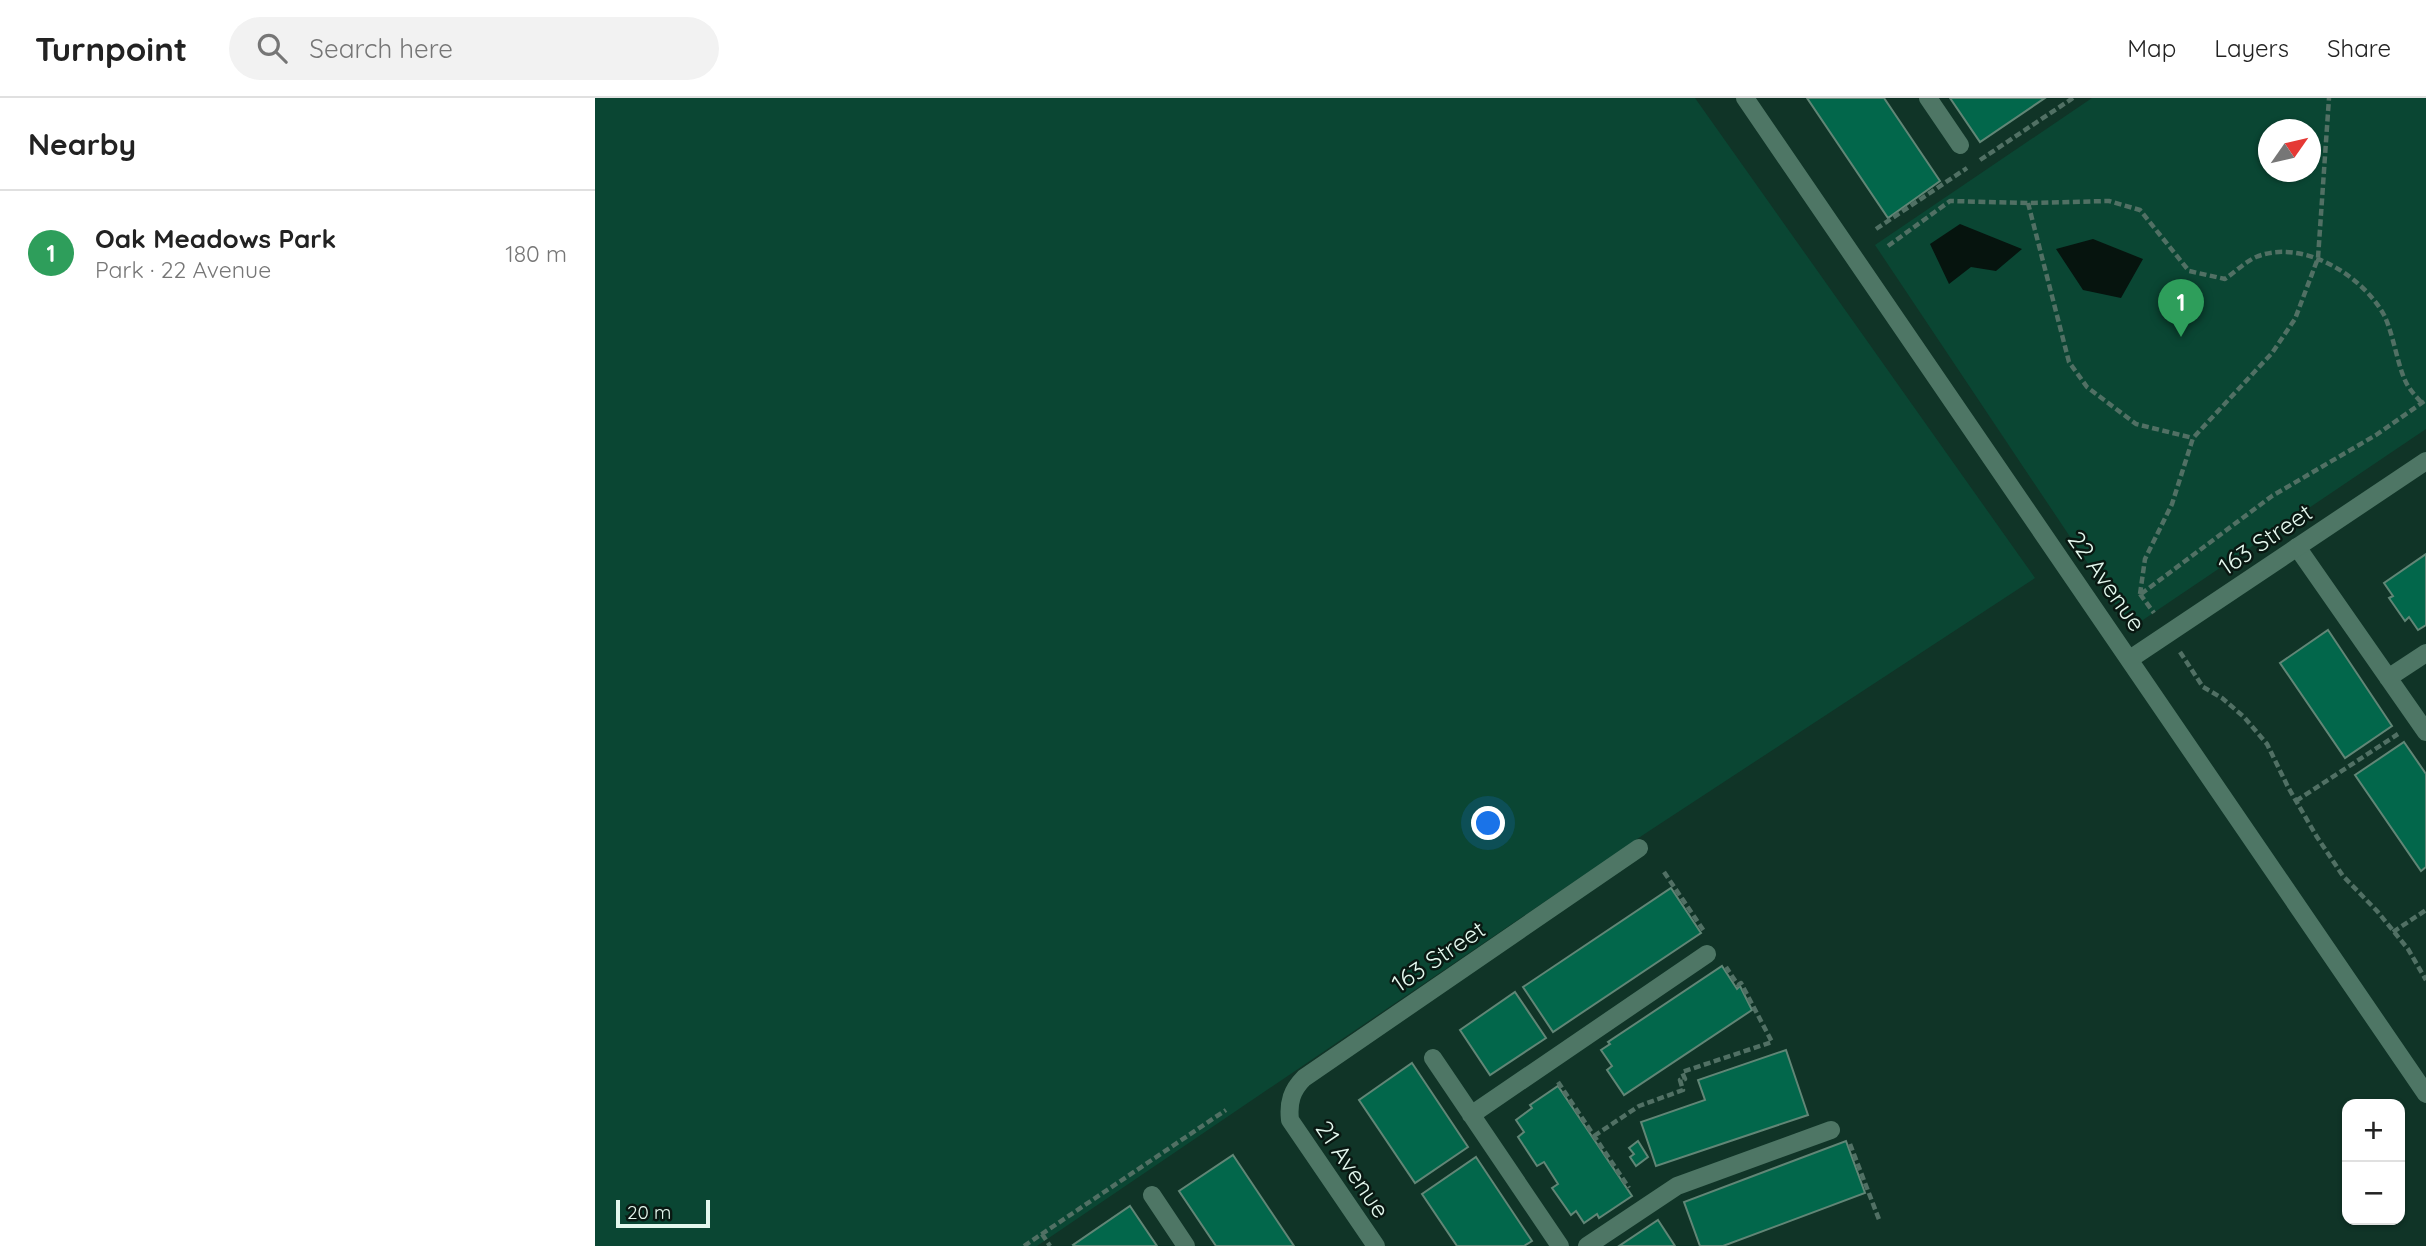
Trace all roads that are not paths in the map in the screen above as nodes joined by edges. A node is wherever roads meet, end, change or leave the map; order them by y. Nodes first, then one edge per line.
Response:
1 (1745, 98) edge
2 (1928, 98) edge
3 (1960, 145) dead end
4 (2426, 461) edge
5 (2297, 547) junction
6 (2426, 653) edge
7 (2130, 659) junction
8 (2388, 678) junction
9 (2422, 726) edge
10 (1639, 848) dead end
11 (1707, 954) road end
12 (1433, 1058) dead end
13 (2426, 1094) edge
14 (1471, 1115) junction
15 (1290, 1120) joint
16 (1831, 1130) road end
17 (1152, 1195) dead end
18 (1186, 1246) edge
19 (1376, 1246) edge
20 (1560, 1246) edge
21 (1587, 1246) edge

1 - 7 street, 22 Avenue
2 - 3 street
4 - 5 street, 163 Street
5 - 7 street, 163 Street
5 - 8 street
6 - 8 street
7 - 13 street, 22 Avenue
8 - 9 street
10 - 15 street, 163 Street
11 - 14 street
12 - 14 street
14 - 20 street
15 - 19 street, 21 Avenue
16 - 21 street
17 - 18 street

